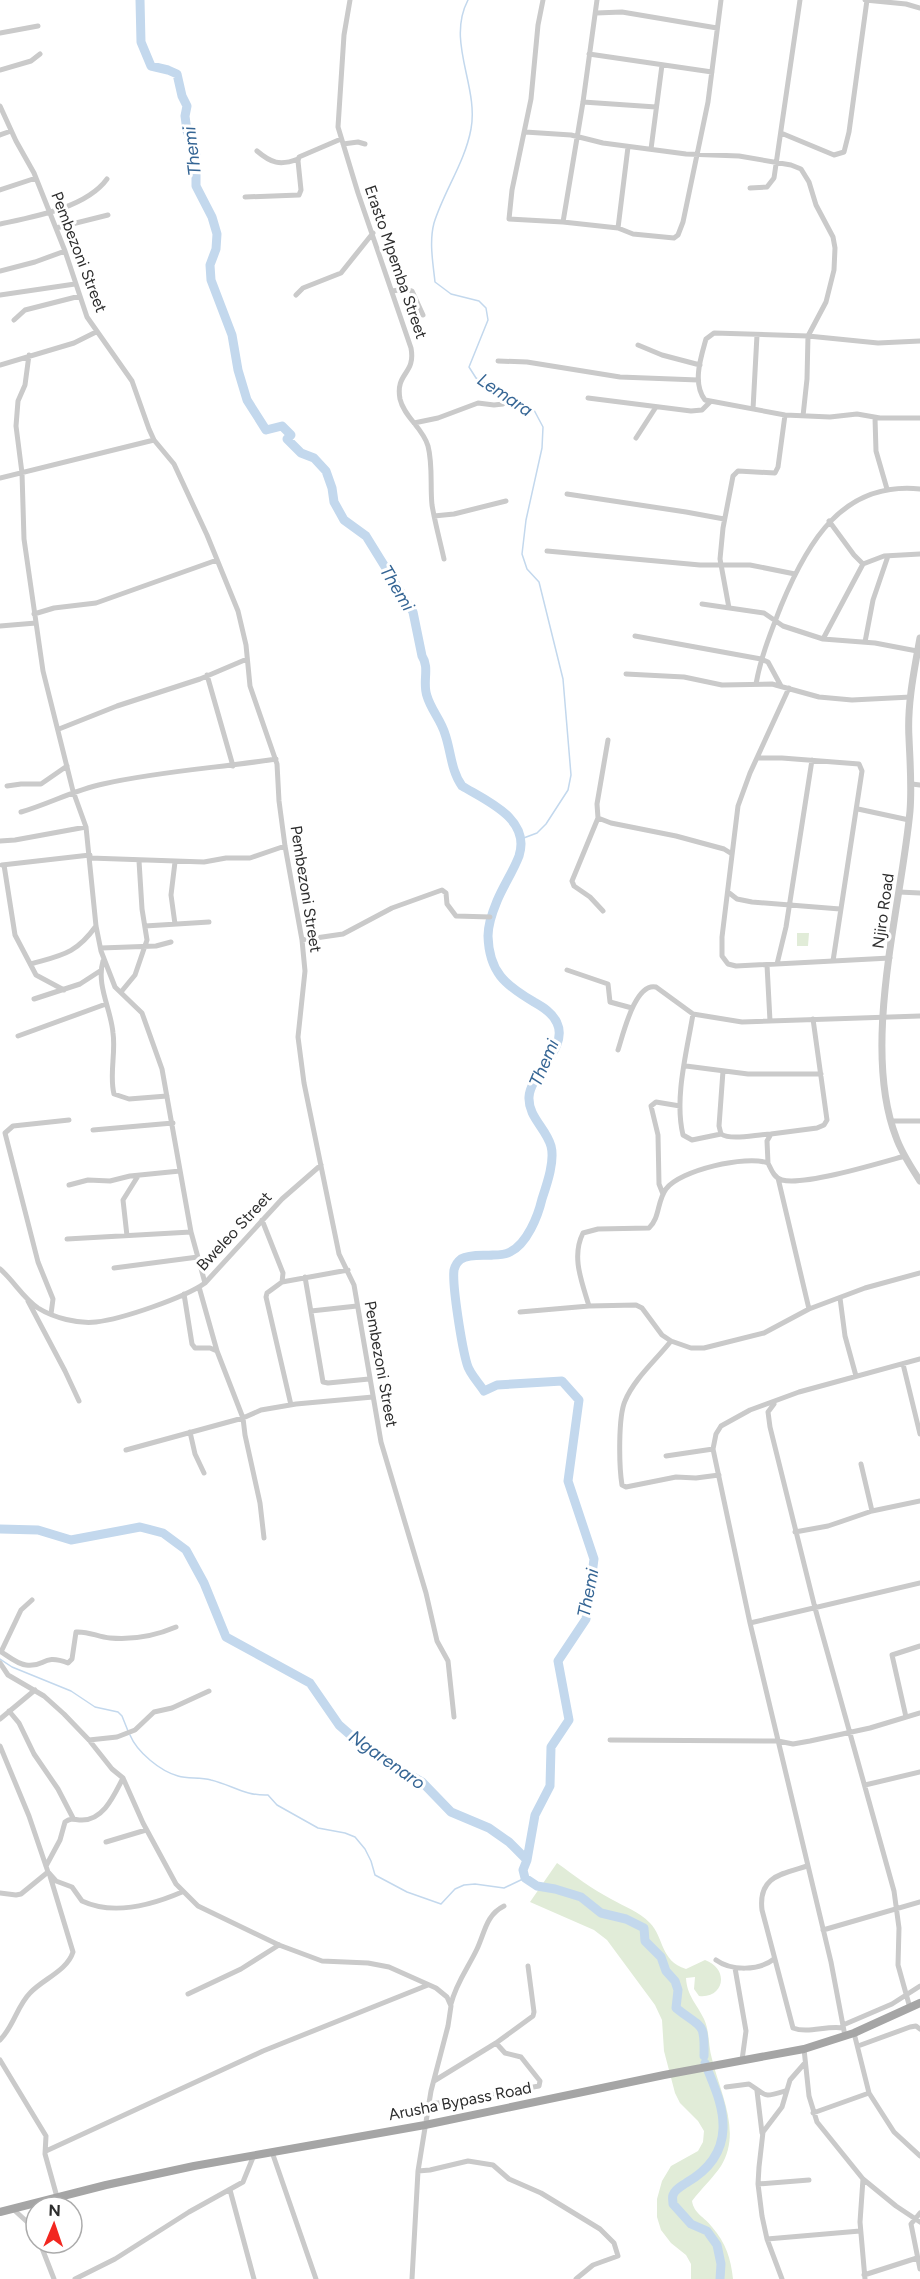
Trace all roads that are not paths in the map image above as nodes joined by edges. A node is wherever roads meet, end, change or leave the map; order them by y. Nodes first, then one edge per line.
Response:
1 (350, 0) edge
2 (543, 0) edge
3 (597, 0) edge
4 (721, 0) edge
5 (800, 0) edge
6 (866, 0) edge
7 (920, 8) edge
8 (596, 13) junction
9 (38, 27) dead end
10 (717, 28) junction
11 (0, 33) edge
12 (40, 54) dead end
13 (589, 54) junction
14 (662, 65) junction
15 (0, 70) edge
16 (712, 72) junction
17 (583, 102) junction
18 (0, 106) edge
19 (656, 107) junction
20 (11, 131) junction
21 (525, 132) junction
22 (781, 133) junction
23 (0, 135) edge
24 (577, 137) junction
25 (342, 142) junction
26 (365, 144) dead end
27 (628, 147) junction
28 (651, 149) junction
29 (257, 152) dead end
30 (696, 154) junction
31 (298, 159) junction
32 (776, 162) junction
33 (36, 178) junction
34 (107, 179) dead end
35 (750, 188) dead end
36 (0, 190) edge
37 (245, 197) dead end
38 (50, 211) junction
39 (108, 215) dead end
40 (563, 222) junction
41 (0, 224) edge
42 (56, 228) junction
43 (618, 228) junction
44 (372, 233) junction
45 (65, 251) junction
46 (0, 271) edge
47 (75, 284) junction
48 (392, 291) junction
49 (0, 295) edge
50 (296, 295) dead end
51 (80, 296) junction
52 (423, 315) dead end
53 (14, 320) dead end
54 (96, 332) junction
55 (758, 335) junction
56 (808, 336) junction
57 (920, 341) edge
58 (638, 345) dead end
59 (29, 355) junction
60 (498, 361) dead end
61 (0, 365) edge
62 (700, 365) junction
63 (698, 380) junction
64 (588, 398) dead end
65 (710, 402) junction
66 (503, 404) dead end
67 (656, 407) junction
68 (753, 409) junction
69 (785, 415) junction
70 (803, 416) junction
71 (875, 418) junction
72 (920, 418) edge
73 (414, 423) junction
74 (636, 438) dead end
75 (154, 440) junction
76 (22, 473) junction
77 (0, 478) edge
78 (887, 489) junction
79 (920, 489) edge
80 (567, 494) dead end
81 (506, 501) dead end
82 (434, 516) junction
83 (724, 519) junction
84 (829, 521) junction
85 (547, 551) dead end
86 (920, 554) edge
87 (888, 556) junction
88 (444, 559) dead end
89 (217, 560) junction
90 (863, 564) junction
91 (721, 565) junction
92 (795, 574) junction
93 (702, 604) dead end
94 (729, 608) junction
95 (34, 614) junction
96 (776, 619) junction
97 (36, 623) junction
98 (0, 626) edge
99 (635, 636) dead end
100 (920, 638) edge
101 (823, 639) junction
102 (865, 642) junction
103 (917, 651) junction
104 (761, 658) junction
105 (247, 659) junction
106 (626, 674) dead end
107 (207, 675) junction
108 (756, 684) junction
109 (781, 686) junction
110 (789, 688) junction
111 (910, 697) junction
112 (58, 729) junction
113 (608, 740) dead end
114 (757, 758) junction
115 (276, 759) junction
116 (812, 760) junction
117 (67, 766) junction
118 (233, 766) junction
119 (916, 785) edge
120 (7, 786) dead end
121 (73, 791) junction
122 (858, 809) junction
123 (21, 812) dead end
124 (598, 818) junction
125 (909, 820) junction
126 (86, 827) junction
127 (0, 840) edge
128 (285, 846) junction
129 (732, 854) junction
130 (90, 857) junction
131 (139, 861) junction
132 (175, 862) junction
133 (2, 865) edge
134 (728, 892) junction
135 (899, 892) junction
136 (920, 893) edge
137 (789, 906) junction
138 (840, 909) junction
139 (603, 911) dead end
140 (490, 917) dead end
141 (208, 922) dead end
142 (175, 924) junction
143 (96, 926) junction
144 (145, 926) junction
145 (302, 940) junction
146 (171, 942) dead end
147 (145, 946) junction
148 (101, 948) junction
149 (890, 958) junction
150 (104, 959) junction
151 (833, 961) junction
152 (31, 964) junction
153 (777, 964) junction
154 (767, 965) junction
155 (567, 970) dead end
156 (100, 971) junction
157 (64, 990) junction
158 (121, 992) junction
159 (34, 999) dead end
160 (106, 1004) junction
161 (632, 1008) junction
162 (693, 1014) junction
163 (884, 1016) junction
164 (920, 1016) edge
165 (813, 1019) junction
166 (770, 1020) junction
167 (18, 1036) dead end
168 (618, 1050) dead end
169 (686, 1065) junction
170 (723, 1071) junction
171 (821, 1074) junction
172 (168, 1096) junction
173 (680, 1106) junction
174 (69, 1120) dead end
175 (891, 1121) junction
176 (920, 1121) edge
177 (173, 1123) junction
178 (93, 1130) dead end
179 (721, 1134) junction
180 (771, 1134) junction
181 (905, 1156) junction
182 (768, 1163) junction
183 (321, 1165) junction
184 (180, 1171) junction
185 (138, 1176) junction
186 (777, 1178) junction
187 (920, 1180) edge
188 (69, 1185) dead end
189 (663, 1194) junction
190 (262, 1220) junction
191 (191, 1232) junction
192 (127, 1236) junction
193 (67, 1239) dead end
194 (198, 1257) junction
195 (114, 1268) dead end
196 (0, 1269) edge
197 (348, 1270) junction
198 (920, 1273) edge
199 (305, 1277) junction
200 (282, 1282) junction
201 (202, 1285) junction
202 (184, 1294) junction
203 (840, 1298) junction
204 (27, 1300) junction
205 (589, 1305) junction
206 (357, 1306) junction
207 (809, 1309) junction
208 (311, 1311) junction
209 (519, 1312) dead end
210 (51, 1314) junction
211 (671, 1341) junction
212 (217, 1351) junction
213 (920, 1359) edge
214 (903, 1364) junction
215 (856, 1376) junction
216 (369, 1379) junction
217 (373, 1396) junction
218 (79, 1401) dead end
219 (776, 1401) junction
220 (291, 1405) junction
221 (243, 1419) junction
222 (190, 1432) junction
223 (920, 1434) edge
224 (713, 1449) junction
225 (126, 1450) dead end
226 (666, 1456) dead end
227 (861, 1464) dead end
228 (204, 1473) dead end
229 (719, 1475) junction
230 (920, 1501) edge
231 (872, 1511) junction
232 (795, 1532) junction
233 (264, 1538) dead end
234 (920, 1583) edge
235 (32, 1600) dead end
236 (814, 1608) junction
237 (750, 1623) junction
238 (176, 1627) dead end
239 (920, 1646) edge
240 (0, 1652) edge
241 (0, 1663) edge
242 (35, 1689) junction
243 (209, 1691) dead end
244 (9, 1711) junction
245 (920, 1713) edge
246 (454, 1717) dead end
247 (906, 1717) junction
248 (0, 1719) edge
249 (848, 1731) junction
250 (89, 1740) junction
251 (610, 1740) dead end
252 (778, 1741) junction
253 (0, 1746) edge
254 (920, 1772) edge
255 (123, 1778) junction
256 (865, 1785) junction
257 (72, 1818) junction
258 (147, 1830) junction
259 (106, 1842) dead end
260 (807, 1866) junction
261 (48, 1871) junction
262 (182, 1892) junction
263 (0, 1893) edge
264 (920, 1902) edge
265 (504, 1906) dead end
266 (897, 1908) junction
267 (823, 1930) junction
268 (279, 1945) junction
269 (774, 1959) junction
270 (716, 1960) dead end
271 (528, 1966) dead end
272 (735, 1968) junction
273 (429, 1985) junction
274 (920, 1986) edge
275 (188, 1994) dead end
276 (906, 1995) junction
277 (920, 2002) edge
278 (451, 2006) junction
279 (910, 2008) junction
280 (918, 2026) edge
281 (846, 2030) junction
282 (0, 2040) edge
283 (496, 2043) junction
284 (858, 2046) junction
285 (804, 2049) junction
286 (0, 2060) edge
287 (742, 2060) junction
288 (804, 2064) junction
289 (433, 2082) junction
290 (726, 2086) dead end
291 (757, 2090) junction
292 (785, 2091) junction
293 (868, 2093) junction
294 (429, 2104) junction
295 (813, 2114) junction
296 (425, 2125) junction
297 (763, 2138) junction
298 (46, 2151) junction
299 (272, 2152) junction
300 (254, 2155) junction
301 (920, 2156) edge
302 (418, 2171) junction
303 (863, 2179) junction
304 (809, 2180) dead end
305 (758, 2184) junction
306 (230, 2190) junction
307 (57, 2195) edge
308 (66, 2195) edge
309 (24, 2205) edge
310 (12, 2208) junction
311 (0, 2212) edge
312 (920, 2213) edge
313 (24, 2219) edge
314 (917, 2221) edge
315 (860, 2230) junction
316 (767, 2239) junction
317 (45, 2255) edge
318 (917, 2258) junction
319 (920, 2269) edge
320 (865, 2277) edge
321 (54, 2279) edge
322 (75, 2279) edge
323 (254, 2279) edge
324 (316, 2279) edge
325 (412, 2279) edge
326 (576, 2279) edge
327 (782, 2279) edge

1 - 25 street, Erasto Mpemba Street
2 - 21 street
3 - 8 street
4 - 10 street
5 - 22 street
6 - 7 street
6 - 22 street
8 - 10 street
8 - 13 street
9 - 11 street
10 - 16 street
12 - 15 street
13 - 14 street
13 - 17 street
14 - 16 street
14 - 19 street
16 - 30 street
17 - 19 street
17 - 24 street
18 - 20 street, Pembezoni Street
19 - 28 street
20 - 23 street
20 - 33 street, Pembezoni Street
21 - 24 street
21 - 40 street
22 - 32 street
24 - 27 street
24 - 40 street
25 - 26 street
25 - 31 street
25 - 44 street, Erasto Mpemba Street
27 - 28 street
27 - 43 street
28 - 30 street
29 - 31 street
30 - 32 street
30 - 43 street
31 - 37 street
32 - 35 street
32 - 56 street
33 - 36 street
33 - 38 street, Pembezoni Street
34 - 38 street
38 - 41 street
38 - 42 street, Pembezoni Street
39 - 42 street
40 - 43 street
42 - 45 street, Pembezoni Street
44 - 48 street, Erasto Mpemba Street
44 - 50 street
45 - 46 street
45 - 47 street, Pembezoni Street
47 - 49 street
47 - 51 street, Pembezoni Street
48 - 52 street
48 - 73 street, Erasto Mpemba Street
51 - 53 street
51 - 54 street, Pembezoni Street
54 - 59 street
54 - 75 street, Pembezoni Street
55 - 56 street
55 - 62 street
55 - 68 street
56 - 57 street
56 - 70 street
58 - 62 street
59 - 61 street
59 - 76 street
60 - 63 street
62 - 63 street
63 - 65 street
64 - 67 street
65 - 67 street
65 - 68 street
66 - 73 street
67 - 74 street
68 - 69 street
69 - 70 street
69 - 83 street
70 - 71 street
71 - 72 street
71 - 78 street
73 - 82 street, Erasto Mpemba Street
75 - 76 street
75 - 89 street, Pembezoni Street
76 - 77 street
76 - 95 street
78 - 79 street
78 - 84 street
80 - 83 street
81 - 82 street
82 - 88 street, Erasto Mpemba Street
83 - 91 street
84 - 90 street
84 - 92 street
85 - 91 street
86 - 87 street
87 - 90 street
87 - 102 street
89 - 95 street
89 - 105 street, Pembezoni Street
90 - 101 street
91 - 92 street
91 - 94 street
92 - 96 street
93 - 94 street
94 - 96 street
95 - 97 street
96 - 101 street
96 - 104 street
97 - 98 street
97 - 112 street
99 - 104 street
100 - 103 street, Njiro Road
101 - 102 street
102 - 103 street
103 - 111 street, Njiro Road
104 - 108 street
104 - 109 street
105 - 107 street
105 - 115 street, Pembezoni Street
106 - 108 street
107 - 112 street
107 - 118 street
108 - 109 street
109 - 110 street
110 - 111 street
110 - 114 street
111 - 119 street, Njiro Road
112 - 117 street
113 - 124 street
114 - 116 street
114 - 129 street
115 - 118 street
115 - 128 street, Pembezoni Street
116 - 122 street
116 - 137 street
117 - 120 street
117 - 121 street
118 - 121 street
119 - 125 street, Njiro Road
121 - 123 street
121 - 126 street
122 - 125 street
122 - 138 street
124 - 129 street
124 - 139 street
125 - 135 street, Njiro Road
126 - 127 street
126 - 130 street
128 - 132 street
128 - 145 street, Pembezoni Street
129 - 134 street
130 - 131 street
130 - 133 street
130 - 143 street
131 - 132 street
131 - 144 street
132 - 142 street
133 - 152 street
134 - 137 street
134 - 154 street
135 - 136 street
135 - 149 street, Njiro Road
137 - 138 street
137 - 153 street
138 - 151 street
140 - 145 street
141 - 142 street
142 - 144 street
143 - 148 street
143 - 152 street
144 - 147 street
145 - 183 street, Pembezoni Street
146 - 147 street
147 - 148 street
147 - 158 street
148 - 150 street
149 - 151 street
149 - 163 street, Njiro Road
150 - 156 street
150 - 158 street
151 - 153 street
152 - 157 street
153 - 154 street
154 - 166 street
155 - 161 street
156 - 157 street
156 - 160 street
157 - 159 street
158 - 172 street
160 - 167 street
160 - 172 street
161 - 162 street
161 - 168 street
162 - 166 street
162 - 169 street
163 - 164 street
163 - 165 street
163 - 175 street, Njiro Road
165 - 166 street
165 - 171 street
169 - 170 street
169 - 173 street
170 - 171 street
170 - 179 street
171 - 180 street
172 - 177 street
173 - 179 street
173 - 189 street
174 - 210 street
175 - 176 street
175 - 181 street, Njiro Road
177 - 178 street
177 - 184 street
179 - 180 street
180 - 182 street
181 - 186 street
181 - 187 street, Njiro Road
182 - 186 street
182 - 189 street
183 - 190 street, Bweleo Street
183 - 197 street, Pembezoni Street
184 - 185 street
184 - 191 street
185 - 188 street
185 - 192 street
186 - 207 street
189 - 205 street
190 - 200 street
190 - 201 street, Bweleo Street
191 - 192 street
191 - 194 street
192 - 193 street
194 - 195 street
194 - 201 street
196 - 204 street, Bweleo Street
197 - 199 street
197 - 206 street, Pembezoni Street
198 - 203 street
199 - 200 street
199 - 208 street
200 - 220 street
201 - 202 street, Bweleo Street
201 - 212 street
202 - 210 street, Bweleo Street
202 - 212 street
203 - 207 street
203 - 215 street
204 - 210 street, Bweleo Street
204 - 218 street
205 - 209 street
205 - 211 street
206 - 208 street
206 - 216 street, Pembezoni Street
207 - 211 street
208 - 216 street
211 - 229 street
212 - 221 street
213 - 214 street
214 - 215 street
214 - 223 street
215 - 219 street
216 - 217 street, Pembezoni Street
217 - 220 street
217 - 246 street, Pembezoni Street
219 - 224 street
219 - 232 street
220 - 221 street
221 - 222 street
221 - 233 street
222 - 225 street
222 - 228 street
224 - 226 street
224 - 229 street
227 - 231 street
229 - 237 street
230 - 231 street
231 - 232 street
232 - 236 street
234 - 236 street
235 - 240 street
236 - 237 street
236 - 249 street
237 - 252 street
238 - 240 street
239 - 247 street
241 - 242 street
242 - 244 street
242 - 250 street
243 - 250 street
244 - 248 street
244 - 257 street
245 - 247 street
247 - 249 street
249 - 252 street
249 - 256 street
250 - 255 street
251 - 252 street
252 - 260 street
253 - 261 street
254 - 256 street
255 - 257 street
255 - 258 street
256 - 266 street
257 - 261 street
258 - 259 street
258 - 262 street
260 - 267 street
260 - 269 street
261 - 262 street
261 - 263 street
261 - 282 street
262 - 268 street
264 - 266 street
265 - 278 street
266 - 267 street
266 - 276 street
267 - 281 street
268 - 273 street
268 - 275 street
269 - 272 street
269 - 281 street
270 - 272 street
271 - 283 street
272 - 287 street
273 - 278 street
273 - 298 street
274 - 276 street
276 - 279 street
276 - 281 street
277 - 279 main road, Arusha Bypass Road
278 - 289 street
279 - 281 main road, Arusha Bypass Road
280 - 284 street
281 - 284 street
281 - 285 main road, Arusha Bypass Road
283 - 289 street
283 - 294 street
284 - 293 street
285 - 287 main road, Arusha Bypass Road
285 - 288 street
286 - 298 street
287 - 296 main road, Arusha Bypass Road
288 - 292 street
288 - 295 street
289 - 294 street
290 - 291 street
291 - 292 street
291 - 297 street
292 - 297 street
293 - 295 street
293 - 301 street
294 - 296 street
295 - 303 street
296 - 299 main road, Arusha Bypass Road
296 - 302 street
297 - 305 street
298 - 307 street
299 - 300 main road, Arusha Bypass Road
299 - 324 street
300 - 306 street
300 - 308 main road, Arusha Bypass Road
302 - 325 street
302 - 326 street
303 - 314 street
303 - 315 street
304 - 305 street
305 - 316 street
306 - 322 street
306 - 323 street
309 - 310 main road, Arusha Bypass Road
310 - 311 main road, Arusha Bypass Road
310 - 313 street
312 - 314 street
314 - 318 street
315 - 316 street
315 - 320 street
316 - 327 street
317 - 321 street
318 - 319 street
318 - 320 street

